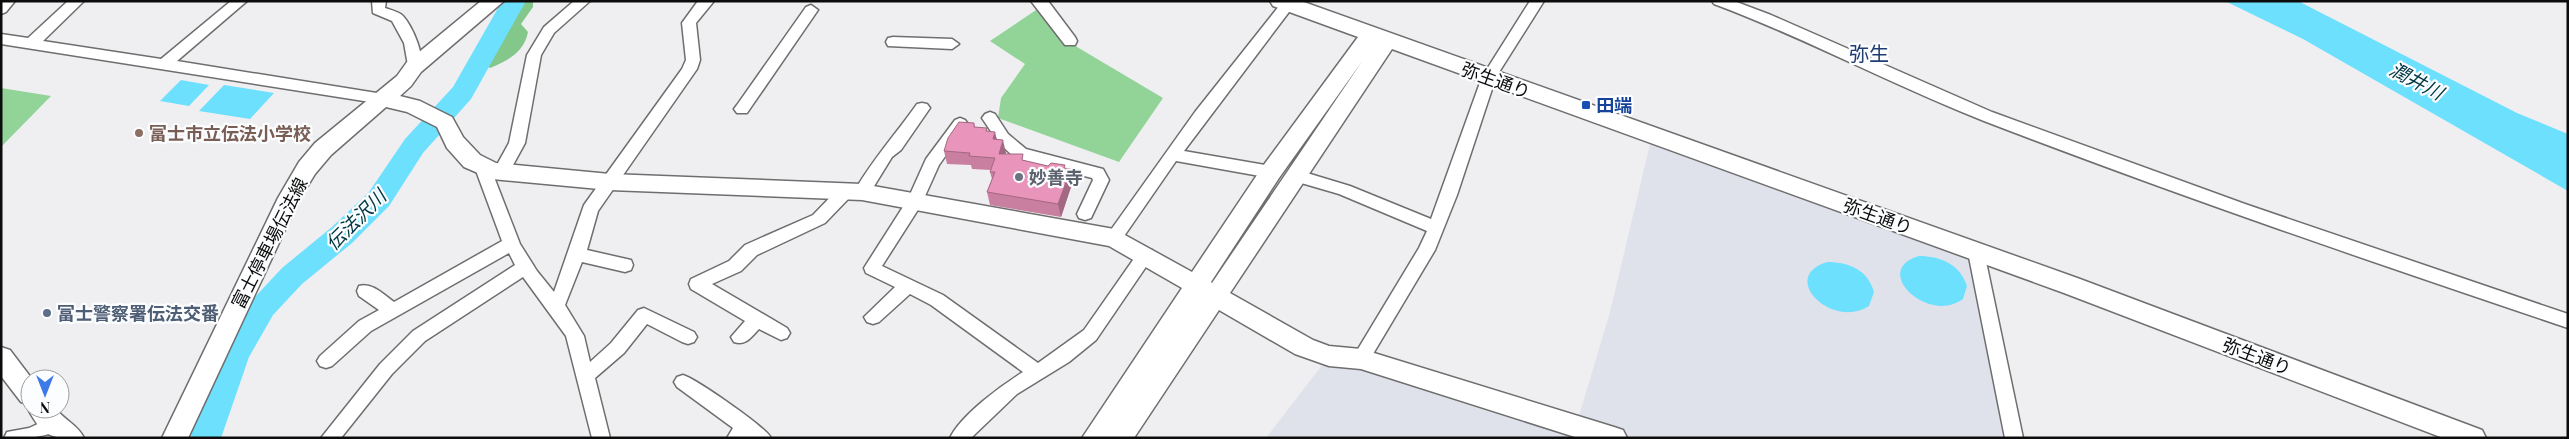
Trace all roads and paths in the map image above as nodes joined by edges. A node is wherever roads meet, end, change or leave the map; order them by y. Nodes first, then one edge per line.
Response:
1 (8, 1) edge
2 (77, 1) edge
3 (240, 1) edge
4 (379, 1) edge
5 (494, 1) edge
6 (583, 1) edge
7 (707, 1) edge
8 (1038, 1) edge
9 (1537, 1) edge
10 (1719, 1) edge
11 (1284, 3) edge
12 (1, 10) edge
13 (811, 10) dead end
14 (1379, 37) junction
15 (1, 38) edge
16 (1070, 41) dead end
17 (893, 42) dead end
18 (32, 43) junction
19 (952, 44) dead end
20 (164, 64) junction
21 (414, 66) junction
22 (1489, 77) junction
23 (383, 98) junction
24 (922, 108) dead end
25 (742, 110) dead end
26 (990, 118) dead end
27 (960, 124) edge
28 (1173, 155) junction
29 (492, 170) junction
30 (1271, 172) junction
31 (1297, 176) junction
32 (610, 182) junction
33 (854, 192) junction
34 (915, 201) junction
35 (1079, 223) junction
36 (1436, 228) junction
37 (1114, 238) junction
38 (513, 243) junction
39 (1976, 252) junction
40 (577, 254) junction
41 (1146, 256) junction
42 (625, 265) dead end
43 (525, 267) junction
44 (908, 286) junction
45 (1206, 290) junction
46 (366, 291) dead end
47 (556, 306) junction
48 (393, 310) junction
49 (873, 317) dead end
50 (758, 319) junction
51 (2568, 321) edge
52 (781, 333) dead end
53 (688, 337) dead end
54 (740, 337) dead end
55 (1, 357) edge
56 (1361, 359) junction
57 (326, 361) dead end
58 (1038, 373) junction
59 (585, 375) junction
60 (20, 382) edge
61 (683, 382) dead end
62 (55, 424) edge
63 (741, 431) edge
64 (14, 438) edge
65 (175, 438) edge
66 (330, 438) edge
67 (601, 438) edge
68 (762, 438) edge
69 (959, 438) edge
70 (1095, 438) edge
71 (1120, 438) edge
72 (1614, 438) edge
73 (2014, 438) edge
74 (2472, 438) edge

1 - 12 street
2 - 18 street
3 - 20 street
4 - 21 street
5 - 21 street, 富士停車場伝法線
6 - 29 street
7 - 32 street
8 - 16 street
9 - 22 street
10 - 51 street
11 - 14 street, 弥生通り
11 - 28 street
13 - 25 street
14 - 22 street, 弥生通り
14 - 30 street
14 - 31 street
15 - 18 street
17 - 19 street
18 - 20 street
20 - 23 street
21 - 23 street, 富士停車場伝法線
22 - 36 street
22 - 39 street, 弥生通り
23 - 29 street
23 - 65 street, 富士停車場伝法線
24 - 33 street
26 - 35 street
27 - 34 street
28 - 30 street
28 - 37 street
29 - 32 street
29 - 38 street
30 - 45 street
31 - 36 street
31 - 45 street
32 - 33 street
32 - 40 street
33 - 34 street
33 - 50 street
34 - 35 street
34 - 44 street
35 - 37 street
36 - 56 street
37 - 41 street
38 - 43 street
38 - 48 street
39 - 73 street
39 - 74 street, 弥生通り
40 - 42 street
40 - 47 street
41 - 45 street
41 - 58 street
43 - 47 street
43 - 66 street
44 - 49 street
44 - 58 street
45 - 56 street
45 - 70 street
45 - 71 street
46 - 48 street
47 - 59 street
48 - 57 street
50 - 52 street
50 - 54 street
53 - 59 street
55 - 60 street
56 - 72 street
58 - 69 street
59 - 67 street
61 - 63 street
62 - 64 street
63 - 68 street

